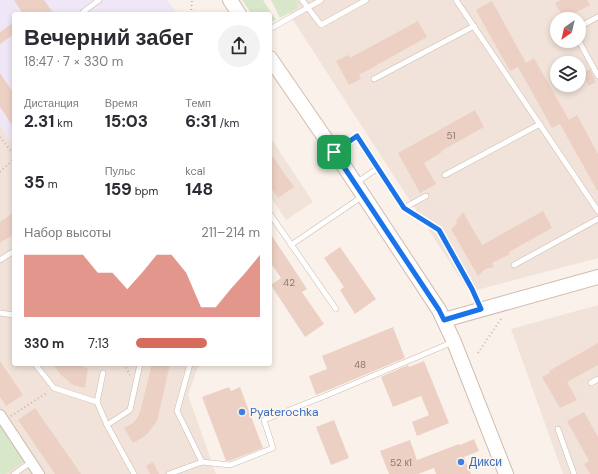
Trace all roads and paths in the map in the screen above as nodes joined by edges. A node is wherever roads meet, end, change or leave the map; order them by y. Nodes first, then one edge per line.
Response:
1 (99, 0) edge
2 (192, 0) edge
3 (230, 0) edge
4 (302, 0) edge
5 (321, 0) edge
6 (366, 0) edge
7 (456, 0) edge
8 (307, 7) junction
9 (82, 12) dead end
10 (191, 12) edge
11 (238, 12) edge
12 (598, 17) edge
13 (586, 23) edge
14 (474, 26) junction
15 (272, 28) edge
16 (582, 48) edge
17 (272, 61) edge
18 (598, 76) edge
19 (374, 79) dead end
20 (540, 124) junction
21 (0, 137) edge
22 (12, 152) edge
23 (334, 152) junction
24 (12, 161) edge
25 (378, 168) junction
26 (0, 172) edge
27 (445, 175) dead end
28 (355, 183) junction
29 (363, 196) junction
30 (426, 196) dead end
31 (404, 208) junction
32 (598, 211) edge
33 (272, 217) edge
34 (598, 219) edge
35 (291, 245) junction
36 (12, 252) edge
37 (0, 260) edge
38 (514, 265) dead end
39 (598, 277) edge
40 (481, 309) junction
41 (336, 310) dead end
42 (0, 313) edge
43 (12, 315) edge
44 (501, 319) dead end
45 (444, 320) junction
46 (454, 342) junction
47 (478, 353) dead end
48 (37, 366) edge
49 (140, 366) edge
50 (189, 366) edge
51 (104, 373) dead end
52 (598, 379) edge
53 (591, 383) dead end
54 (54, 388) junction
55 (97, 402) junction
56 (2, 418) edge
57 (107, 425) junction
58 (558, 429) dead end
59 (31, 462) junction
60 (202, 462) junction
61 (14, 474) edge
62 (39, 474) edge
63 (134, 474) edge
64 (169, 474) edge
65 (506, 474) edge
66 (574, 474) edge

1 - 9 lane
2 - 10 path
3 - 11 street
4 - 8 lane
5 - 8 lane
6 - 8 lane
7 - 14 lane
8 - 15 lane
12 - 13 lane
14 - 19 lane
14 - 20 lane
16 - 18 lane
17 - 23 street
20 - 27 lane
20 - 32 lane
21 - 22 path
23 - 25 lane
23 - 28 street
24 - 26 path
25 - 28 lane
25 - 31 lane
28 - 29 street
29 - 35 lane
29 - 45 street
30 - 31 lane
31 - 40 lane
33 - 35 lane
34 - 38 lane
35 - 41 lane
36 - 37 lane
39 - 40 street
40 - 45 street
42 - 43 lane
44 - 47 path
45 - 46 street
46 - 60 lane
46 - 65 street
48 - 54 lane
49 - 57 lane
50 - 60 lane
51 - 55 lane
52 - 53 lane
54 - 55 lane
54 - 56 path
55 - 57 lane
56 - 59 street
57 - 63 lane
58 - 66 lane
59 - 61 lane
59 - 62 street
60 - 64 lane

